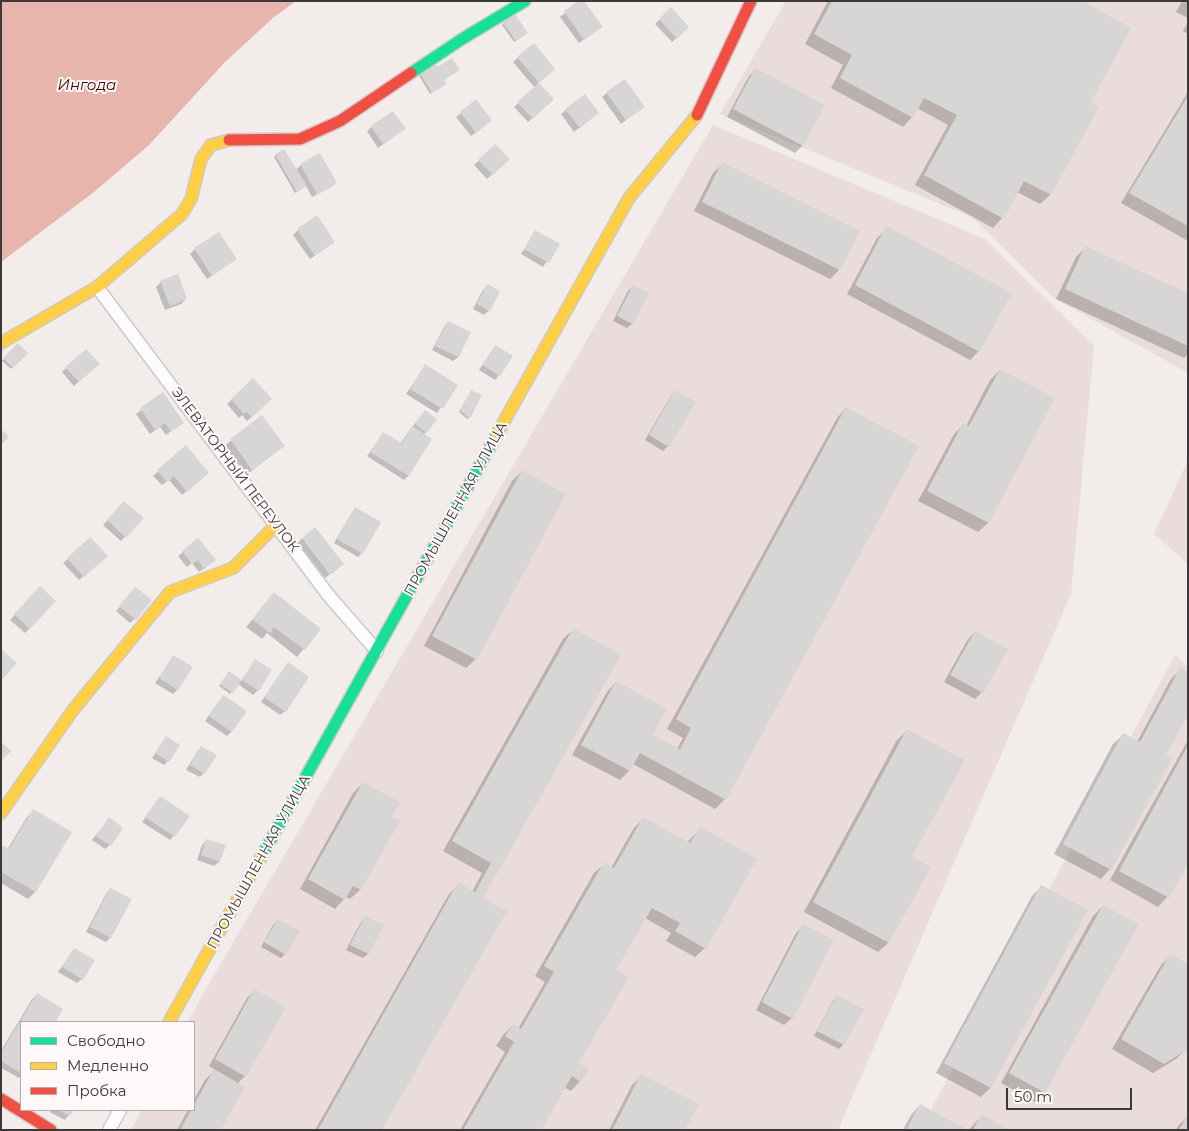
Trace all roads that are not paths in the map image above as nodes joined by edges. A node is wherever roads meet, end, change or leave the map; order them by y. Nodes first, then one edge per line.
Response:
1 (524, 1) edge
2 (751, 1) edge
3 (97, 287) junction
4 (1, 343) edge
5 (276, 525) junction
6 (377, 650) junction
7 (1, 813) edge
8 (170, 1021) edge
9 (1, 1099) edge
10 (20, 1111) edge
11 (20, 1111) edge
12 (119, 1111) edge
13 (51, 1130) edge
14 (109, 1130) edge

1 - 3 street
2 - 6 street, ПРОМЫШЛЕННАЯ УЛИЦА
3 - 4 street
3 - 5 street, ЭЛЕВАТОРНЫЙ ПЕРЕУЛОК
5 - 6 street, ЭЛЕВАТОРНЫЙ ПЕРЕУЛОК
5 - 7 street
6 - 8 street, ПРОМЫШЛЕННАЯ УЛИЦА
9 - 11 street
10 - 13 street
12 - 14 street

